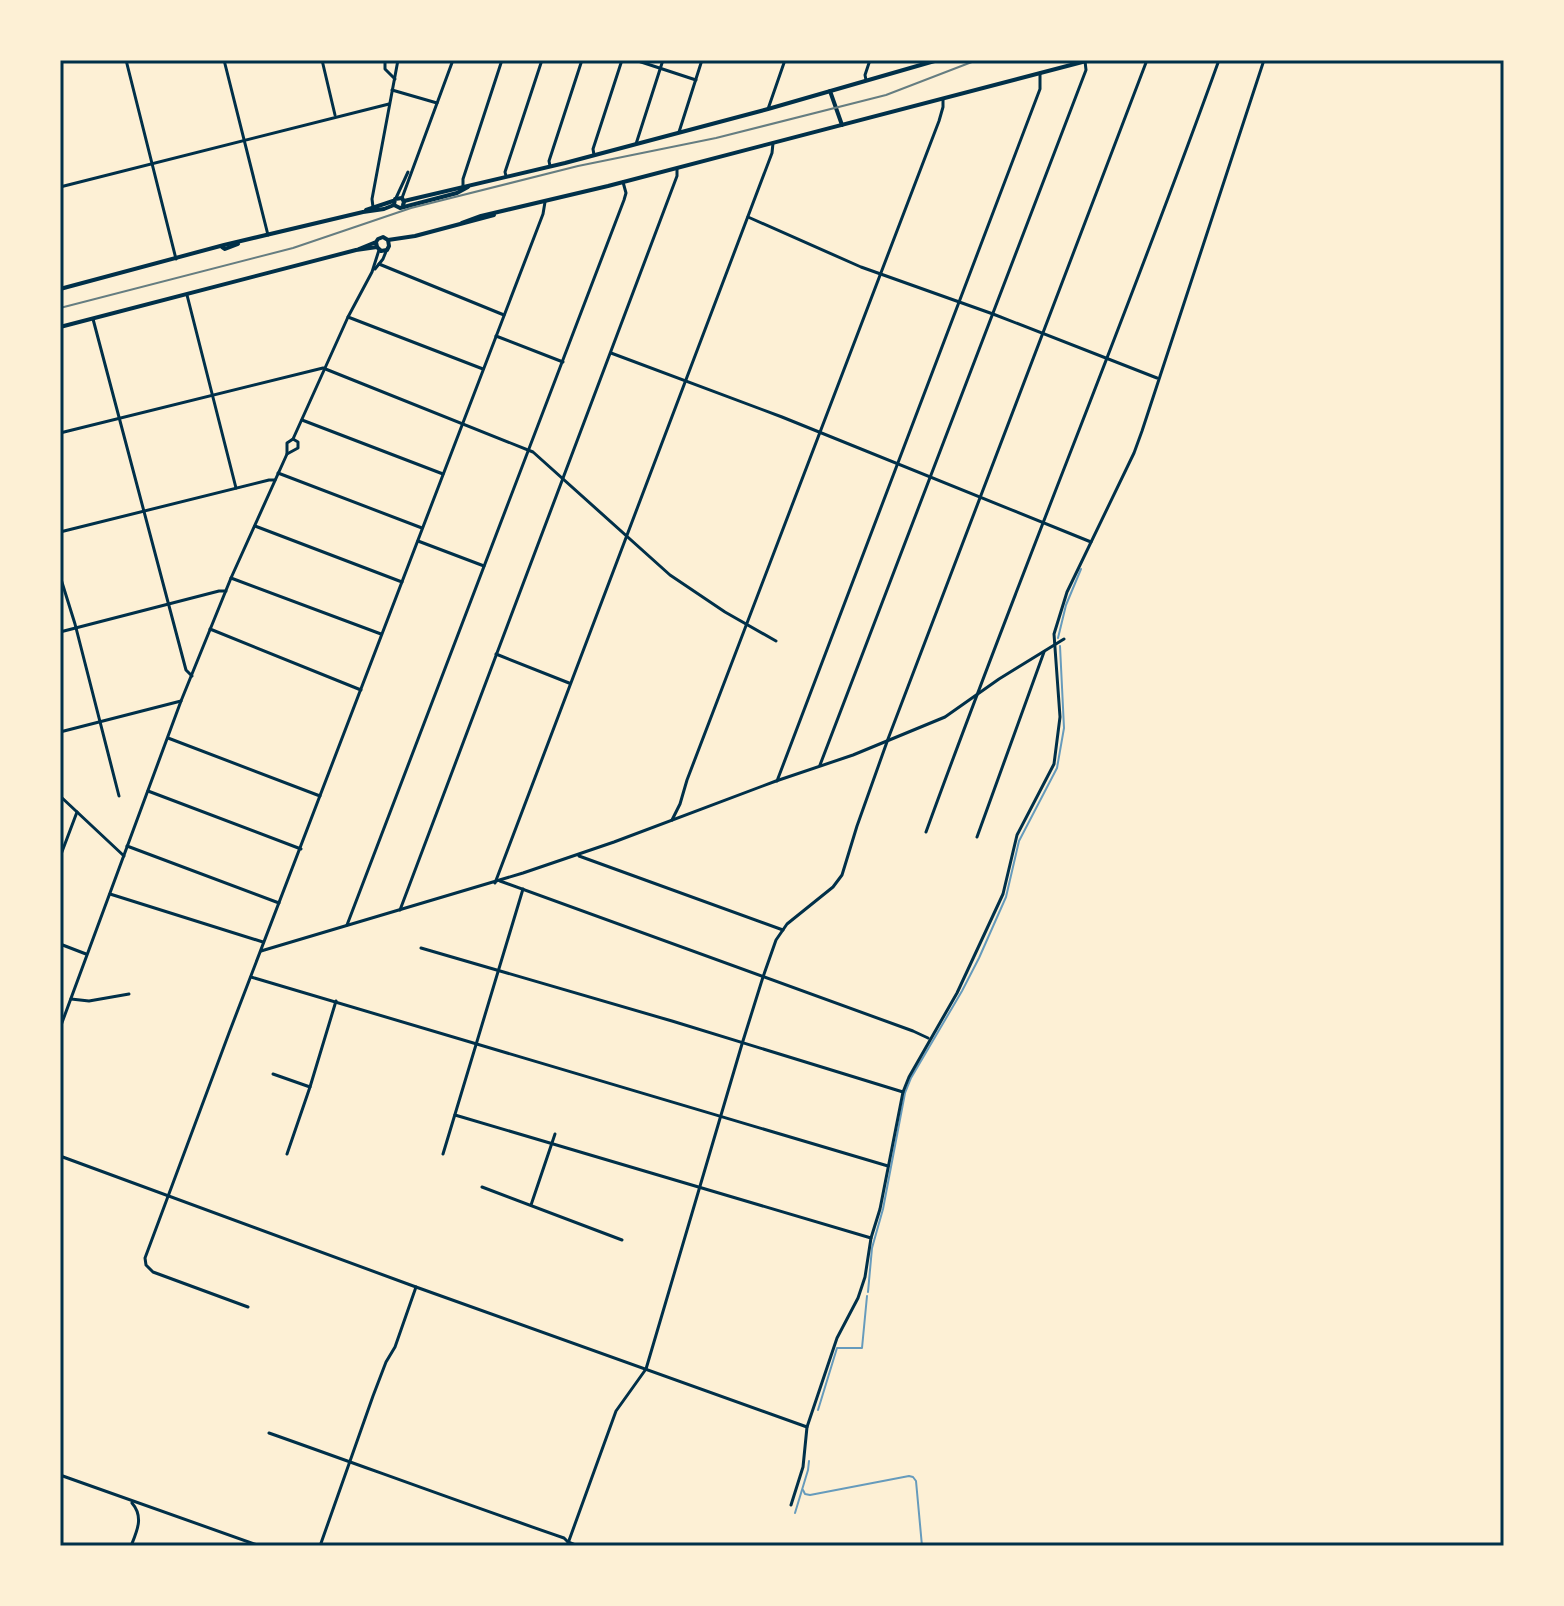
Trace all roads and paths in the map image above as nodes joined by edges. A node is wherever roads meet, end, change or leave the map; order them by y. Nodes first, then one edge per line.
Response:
1 (126, 60) edge
2 (224, 60) edge
3 (322, 60) edge
4 (385, 60) edge
5 (398, 60) edge
6 (453, 60) edge
7 (502, 60) edge
8 (542, 60) edge
9 (582, 60) edge
10 (622, 60) edge
11 (635, 60) edge
12 (663, 60) edge
13 (702, 60) edge
14 (785, 60) edge
15 (870, 60) edge
16 (938, 60) edge
17 (1147, 60) edge
18 (1219, 60) edge
19 (1264, 60) edge
20 (1088, 61) edge
21 (660, 68) junction
22 (1040, 73) junction
23 (395, 79) junction
24 (696, 80) junction
25 (866, 80) junction
26 (392, 90) junction
27 (830, 91) junction
28 (943, 99) junction
29 (437, 103) junction
30 (389, 104) junction
31 (768, 109) junction
32 (336, 116) junction
33 (842, 125) junction
34 (678, 133) junction
35 (244, 140) junction
36 (773, 143) junction
37 (636, 144) junction
38 (594, 155) junction
39 (151, 164) junction
40 (550, 166) junction
41 (677, 168) junction
42 (506, 176) junction
43 (623, 182) junction
44 (60, 187) edge
45 (464, 188) junction
46 (399, 201) junction
47 (545, 202) junction
48 (373, 207) junction
49 (363, 212) junction
50 (748, 217) junction
51 (268, 235) junction
52 (388, 245) junction
53 (377, 246) junction
54 (176, 259) junction
55 (379, 264) junction
56 (372, 272) junction
57 (880, 274) junction
58 (60, 289) edge
59 (187, 295) junction
60 (959, 303) junction
61 (993, 314) junction
62 (504, 315) junction
63 (348, 317) junction
64 (93, 319) junction
65 (60, 327) edge
66 (1043, 334) junction
67 (496, 336) junction
68 (610, 352) junction
69 (1106, 358) junction
70 (563, 362) junction
71 (325, 368) junction
72 (484, 369) junction
73 (1158, 379) junction
74 (685, 380) junction
75 (212, 394) junction
76 (118, 419) junction
77 (302, 420) junction
78 (463, 422) junction
79 (60, 433) edge
80 (820, 433) junction
81 (293, 439) junction
82 (529, 449) junction
83 (290, 450) junction
84 (897, 464) junction
85 (278, 473) junction
86 (443, 474) junction
87 (563, 478) junction
88 (930, 478) junction
89 (275, 480) junction
90 (236, 488) junction
91 (981, 498) junction
92 (143, 510) junction
93 (1044, 523) junction
94 (255, 526) junction
95 (422, 528) junction
96 (60, 532) edge
97 (625, 536) junction
98 (418, 541) junction
99 (1091, 542) junction
100 (484, 566) junction
101 (60, 576) edge
102 (231, 578) junction
103 (61, 582) edge
104 (402, 582) junction
105 (226, 591) junction
106 (168, 604) junction
107 (746, 625) junction
108 (75, 628) junction
109 (210, 629) junction
110 (60, 632) edge
111 (382, 634) junction
112 (1064, 639) dead end
113 (776, 641) dead end
114 (1055, 645) junction
115 (1044, 652) junction
116 (496, 654) junction
117 (192, 676) junction
118 (569, 683) junction
119 (361, 690) junction
120 (975, 695) junction
121 (181, 701) junction
122 (100, 722) junction
123 (60, 732) edge
124 (168, 738) junction
125 (888, 739) junction
126 (820, 767) junction
127 (776, 781) junction
128 (148, 791) junction
129 (60, 796) edge
130 (119, 796) dead end
131 (320, 796) junction
132 (77, 811) junction
133 (672, 820) junction
134 (926, 832) dead end
135 (977, 837) dead end
136 (127, 846) junction
137 (301, 849) junction
138 (578, 855) junction
139 (124, 856) junction
140 (60, 857) edge
141 (500, 881) junction
142 (495, 883) junction
143 (523, 889) junction
144 (110, 894) junction
145 (279, 903) junction
146 (400, 910) junction
147 (347, 925) junction
148 (783, 930) junction
149 (264, 942) junction
150 (60, 944) edge
151 (421, 948) dead end
152 (261, 951) junction
153 (87, 955) junction
154 (498, 971) junction
155 (251, 977) junction
156 (763, 977) junction
157 (129, 994) dead end
158 (71, 999) junction
159 (336, 1001) junction
160 (60, 1026) edge
161 (930, 1039) junction
162 (476, 1044) junction
163 (742, 1044) junction
164 (273, 1074) dead end
165 (310, 1087) junction
166 (903, 1092) junction
167 (455, 1115) junction
168 (721, 1116) junction
169 (555, 1134) dead end
170 (551, 1144) junction
171 (287, 1154) dead end
172 (443, 1154) dead end
173 (60, 1156) edge
174 (888, 1166) junction
175 (482, 1187) dead end
176 (700, 1187) junction
177 (168, 1195) junction
178 (531, 1205) junction
179 (871, 1238) junction
180 (622, 1240) dead end
181 (416, 1287) junction
182 (248, 1307) dead end
183 (646, 1369) junction
184 (807, 1427) junction
185 (269, 1433) dead end
186 (351, 1462) junction
187 (60, 1475) edge
188 (130, 1500) junction
189 (791, 1505) dead end
190 (567, 1544) edge
191 (131, 1546) edge
192 (260, 1546) edge
193 (320, 1546) edge
194 (578, 1546) edge

1 - 39 street
2 - 35 street
3 - 32 street
4 - 23 street
5 - 23 street
6 - 29 street
7 - 45 street
8 - 42 street
9 - 40 street
10 - 38 street
11 - 21 street
12 - 21 street
13 - 24 street
14 - 31 street
15 - 25 street
16 - 25 main road
17 - 66 street
18 - 69 street
19 - 73 street
20 - 22 main road
20 - 61 street
21 - 24 street
21 - 37 street
22 - 28 main road
22 - 60 street
23 - 26 street
24 - 34 street
25 - 27 main road
26 - 29 street
26 - 30 street
27 - 31 main road
27 - 33 main road
28 - 33 main road
28 - 57 street
29 - 46 street
30 - 32 street
30 - 48 street
31 - 34 main road
32 - 35 street
33 - 36 main road
34 - 37 main road
35 - 39 street
35 - 51 street
36 - 41 main road
36 - 50 street
37 - 38 main road
38 - 40 main road
39 - 44 street
39 - 54 street
40 - 42 main road
41 - 43 main road
41 - 68 street
42 - 45 main road
43 - 47 main road
43 - 70 street
45 - 46 main road
46 - 48 main road
46 - 49 main road
47 - 52 main road
47 - 62 street
48 - 49 main road
49 - 51 main road
50 - 57 street
50 - 74 street
51 - 54 main road
52 - 53 main road
52 - 53 main road
52 - 55 street
53 - 56 street
53 - 59 main road
54 - 58 main road
55 - 56 street
55 - 62 street
56 - 63 street
57 - 60 street
57 - 80 street
59 - 64 main road
59 - 75 street
60 - 61 street
60 - 84 street
61 - 66 street
61 - 88 street
62 - 67 street
63 - 71 street
63 - 72 street
64 - 65 main road
64 - 76 street
66 - 69 street
66 - 91 street
67 - 70 street
67 - 72 street
68 - 74 street
68 - 87 street
69 - 73 street
69 - 93 street
70 - 82 street
71 - 75 street
71 - 77 street
71 - 78 street
72 - 78 street
73 - 99 street
74 - 80 street
74 - 97 street
75 - 76 street
75 - 90 street
76 - 79 street
76 - 92 street
77 - 81 street
77 - 86 street
78 - 82 street
78 - 86 street
80 - 84 street
80 - 107 street
81 - 83 street
81 - 83 street
82 - 87 street
82 - 100 street
83 - 85 street
84 - 88 street
84 - 127 street
85 - 89 street
85 - 95 street
86 - 95 street
87 - 97 street
87 - 116 street
88 - 91 street
88 - 126 street
89 - 90 street
89 - 94 street
90 - 92 street
91 - 93 street
91 - 125 street
92 - 96 street
92 - 106 street
93 - 99 street
93 - 120 street
94 - 102 street
94 - 104 street
95 - 98 street
97 - 107 street
97 - 118 street
98 - 100 street
98 - 104 street
99 - 114 street
100 - 147 street
101 - 103 street
102 - 105 street
102 - 111 street
103 - 108 street
104 - 111 street
105 - 106 street
105 - 109 street
106 - 108 street
106 - 117 street
107 - 113 street
107 - 133 street
108 - 110 street
108 - 122 street
109 - 117 street
109 - 119 street
111 - 119 street
112 - 114 street
114 - 115 street
114 - 161 street
115 - 120 street
115 - 135 street
116 - 118 street
116 - 146 street
117 - 121 street
118 - 142 street
119 - 131 street
120 - 125 street
120 - 134 street
121 - 122 street
121 - 124 street
122 - 123 street
122 - 130 street
124 - 128 street
124 - 131 street
125 - 126 street
125 - 148 street
126 - 127 street
127 - 133 street
128 - 136 street
128 - 137 street
129 - 132 street
131 - 137 street
132 - 139 street
132 - 140 street
133 - 138 street
136 - 139 street
136 - 145 street
137 - 145 street
138 - 141 street
138 - 148 street
139 - 144 street
141 - 142 street
141 - 143 street
142 - 146 street
143 - 154 street
143 - 156 street
144 - 149 street
144 - 153 street
145 - 149 street
146 - 147 street
147 - 152 street
148 - 156 street
149 - 152 street
150 - 153 street
151 - 154 street
152 - 155 street
153 - 158 street
154 - 162 street
154 - 163 street
155 - 159 street
155 - 177 street
156 - 161 street
156 - 163 street
157 - 158 street
158 - 160 street
159 - 162 street
159 - 165 street
161 - 166 street
162 - 167 street
162 - 168 street
163 - 166 street
163 - 168 street
164 - 165 street
165 - 171 street
166 - 174 street
167 - 170 street
167 - 172 street
168 - 174 street
168 - 176 street
169 - 170 street
170 - 176 street
170 - 178 street
173 - 177 street
174 - 179 street
175 - 178 street
176 - 179 street
176 - 183 street
177 - 181 street
177 - 182 street
178 - 180 street
179 - 184 street
181 - 183 street
181 - 186 street
183 - 184 street
183 - 190 street
184 - 189 street
185 - 186 street
186 - 190 street
186 - 193 street
187 - 188 street
188 - 191 street
188 - 192 street
190 - 194 street

